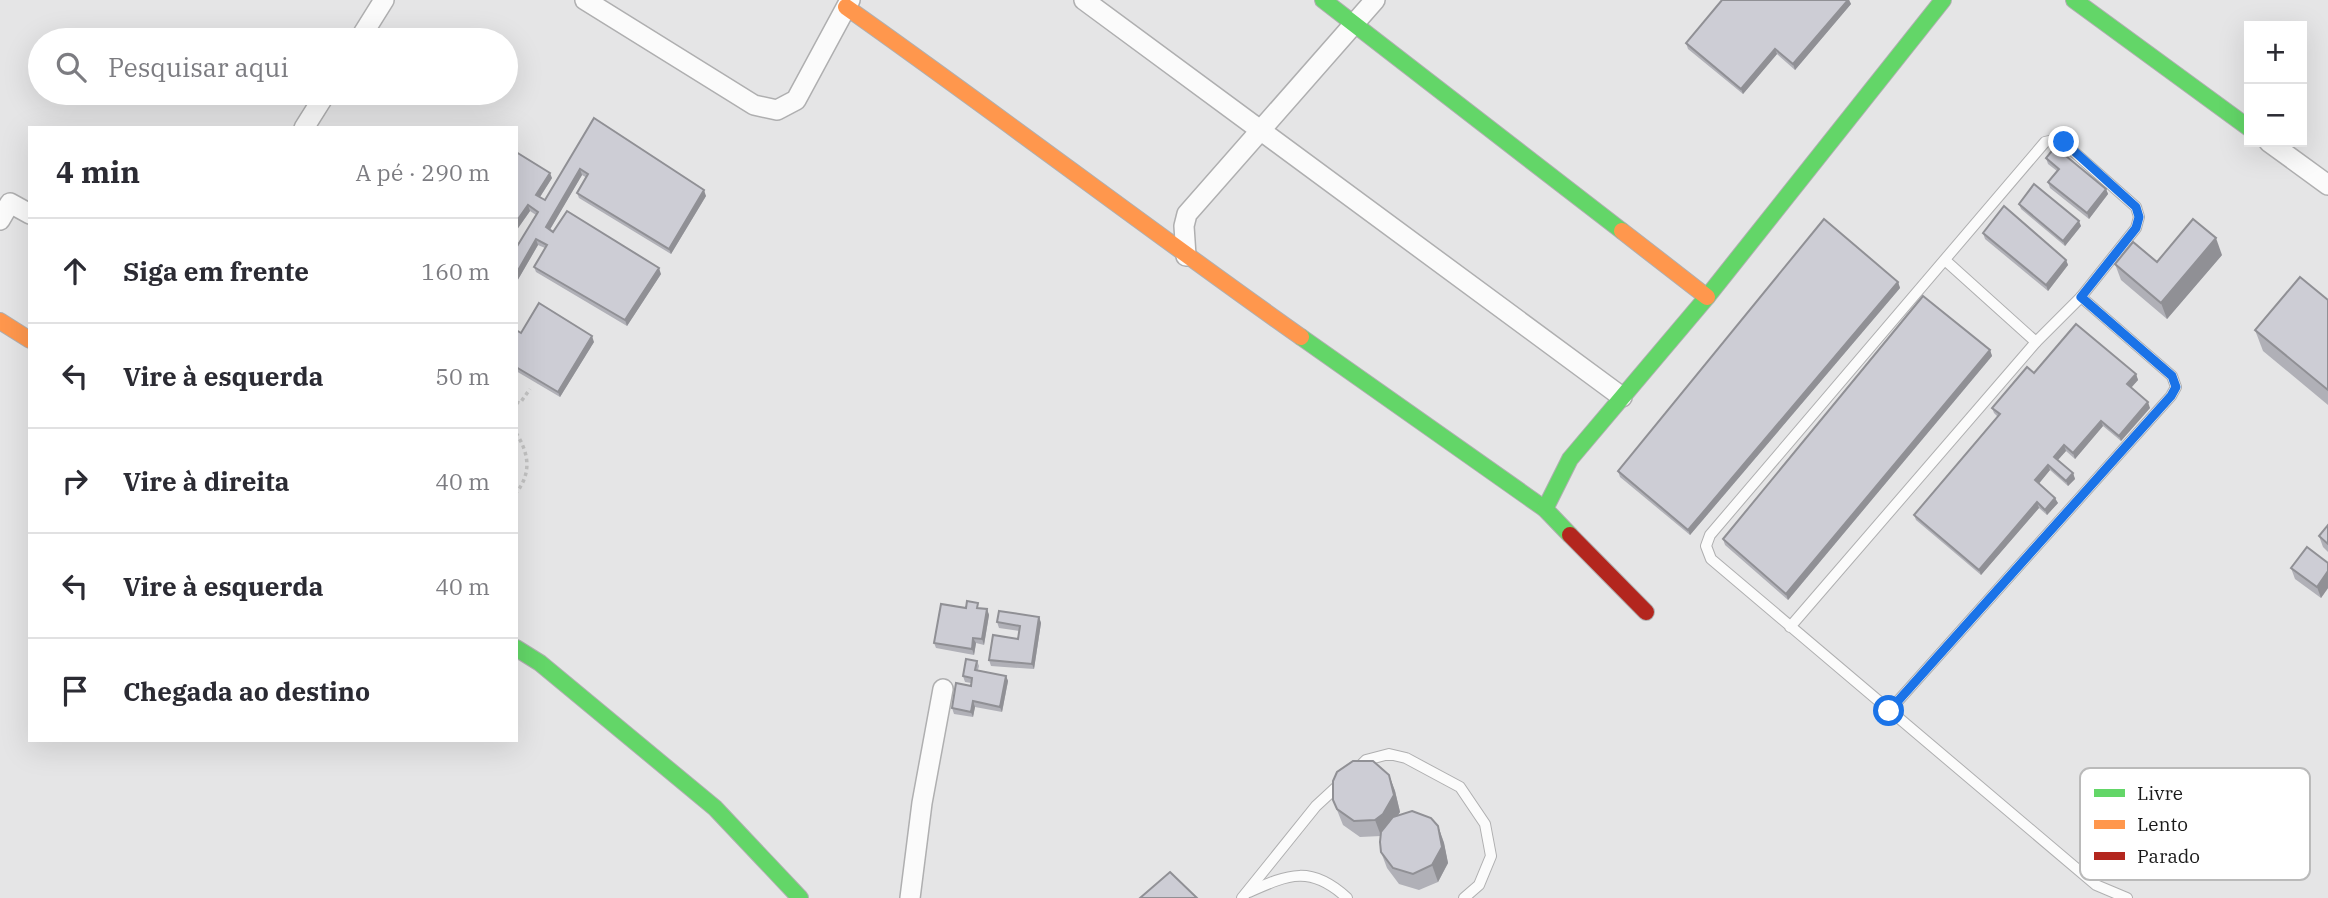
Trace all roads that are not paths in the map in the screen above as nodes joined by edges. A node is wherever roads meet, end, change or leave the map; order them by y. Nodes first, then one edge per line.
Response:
1 (384, 0) edge
2 (585, 0) edge
3 (1084, 0) edge
4 (1323, 0) edge
5 (1375, 0) edge
6 (1943, 0) edge
7 (2074, 0) edge
8 (848, 4) edge
9 (1354, 24) junction
10 (366, 28) edge
11 (318, 105) edge
12 (2244, 124) edge
13 (305, 126) edge
14 (1261, 128) junction
15 (2276, 147) edge
16 (2328, 185) edge
17 (28, 213) edge
18 (0, 220) edge
19 (1186, 257) junction
20 (1946, 261) junction
21 (1707, 297) junction
22 (2081, 297) junction
23 (0, 321) edge
24 (28, 339) edge
25 (2036, 342) junction
26 (1622, 397) junction
27 (1545, 509) junction
28 (1646, 612) dead end
29 (1790, 627) junction
30 (518, 649) edge
31 (943, 690) dead end
32 (1889, 711) junction
33 (2080, 872) edge
34 (2090, 880) edge
35 (2096, 885) junction
36 (1244, 896) edge
37 (800, 898) edge
38 (910, 898) edge
39 (1347, 898) edge
40 (1464, 898) edge
41 (2103, 898) edge
42 (2127, 898) edge

1 - 10 street
2 - 8 street
3 - 14 street
4 - 9 street
5 - 9 street
6 - 21 street
7 - 12 street
8 - 19 street
9 - 14 street
9 - 21 street
11 - 13 street
14 - 19 street
14 - 26 street
15 - 16 street
17 - 18 street
19 - 27 street
20 - 22 lane
20 - 25 lane
20 - 29 lane
21 - 26 street
22 - 25 lane
22 - 32 lane
23 - 24 street
25 - 29 lane
26 - 27 street
27 - 28 street
29 - 32 lane
30 - 37 street
31 - 38 street
32 - 33 lane
34 - 35 lane
35 - 41 lane
35 - 42 lane
36 - 39 lane
36 - 40 lane

